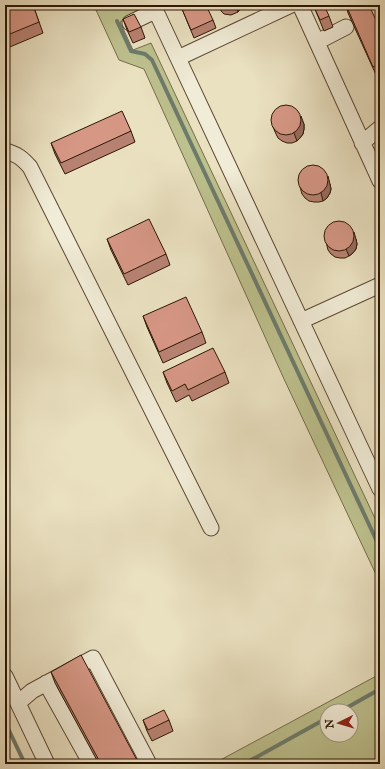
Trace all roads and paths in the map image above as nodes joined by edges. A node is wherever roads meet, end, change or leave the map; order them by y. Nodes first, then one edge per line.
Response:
1 (291, 5) edge
2 (300, 5) edge
3 (154, 8) edge
4 (130, 23) edge
5 (346, 27) dead end
6 (317, 42) junction
7 (178, 58) junction
8 (380, 128) edge
9 (362, 143) junction
10 (5, 151) edge
11 (380, 182) edge
12 (380, 285) edge
13 (301, 321) junction
14 (380, 489) edge
15 (211, 528) dead end
16 (5, 676) edge
17 (46, 683) junction
18 (18, 703) junction
19 (47, 764) edge
20 (91, 764) edge
21 (148, 764) edge

1 - 7 street
2 - 6 street
3 - 4 street
3 - 7 street
5 - 6 street
6 - 9 street
7 - 13 street
8 - 9 street
9 - 11 street
10 - 15 street
12 - 13 street
13 - 14 street
16 - 18 street
17 - 18 street
17 - 20 street
17 - 21 street
18 - 19 street

